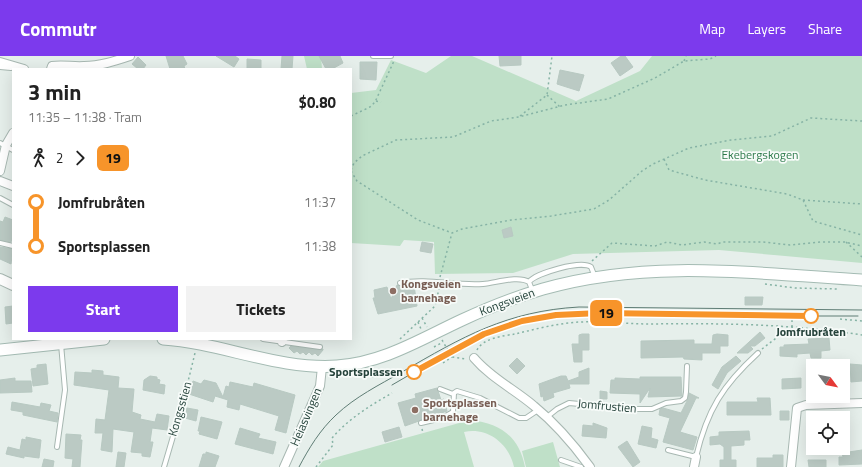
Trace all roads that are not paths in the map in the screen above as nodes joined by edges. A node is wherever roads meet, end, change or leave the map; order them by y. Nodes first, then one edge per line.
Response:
1 (130, 56) edge
2 (374, 56) edge
3 (393, 58) edge
4 (0, 62) edge
5 (0, 67) edge
6 (94, 67) edge
7 (22, 68) edge
8 (51, 68) edge
9 (12, 134) edge
10 (3, 144) edge
11 (12, 149) edge
12 (0, 169) edge
13 (0, 181) edge
14 (12, 186) edge
15 (0, 198) edge
16 (12, 204) edge
17 (0, 243) edge
18 (12, 246) edge
19 (595, 278) junction
20 (0, 279) edge
21 (862, 280) edge
22 (400, 283) dead end
23 (12, 285) edge
24 (531, 287) junction
25 (82, 340) edge
26 (171, 340) edge
27 (283, 340) edge
28 (61, 343) junction
29 (320, 347) dead end
30 (0, 350) edge
31 (758, 353) road end
32 (474, 358) road end
33 (687, 366) dead end
34 (322, 367) junction
35 (440, 389) dead end
36 (453, 394) junction
37 (184, 399) road end
38 (862, 403) edge
39 (538, 409) junction
40 (547, 417) junction
41 (422, 423) dead end
42 (57, 447) dead end
43 (668, 450) dead end
44 (696, 457) junction
45 (561, 460) dead end
46 (164, 467) edge
47 (284, 467) edge
48 (581, 467) edge
49 (590, 467) edge
50 (694, 467) edge
51 (790, 467) edge

1 - 6 street
2 - 3 lane
4 - 7 street
5 - 7 lane
6 - 8 street
9 - 10 street
10 - 11 lane
10 - 12 street
13 - 14 street
15 - 16 lane
17 - 18 lane
19 - 21 main road, Kongsveien
19 - 24 main road, Kongsveien
19 - 24 lane
20 - 23 street
22 - 24 lane
24 - 34 main road, Kongsveien
25 - 28 main road
26 - 34 main road, Kongsveien
27 - 29 lane
28 - 30 main road
28 - 42 lane
31 - 44 lane
32 - 39 street
33 - 40 lane, Jomfrustien
34 - 47 street, Heiasvingen
35 - 36 lane
36 - 39 lane
36 - 41 lane
37 - 46 lane, Kongsstien
38 - 51 street
39 - 40 street
40 - 49 street
43 - 44 lane
44 - 50 street
45 - 48 lane

